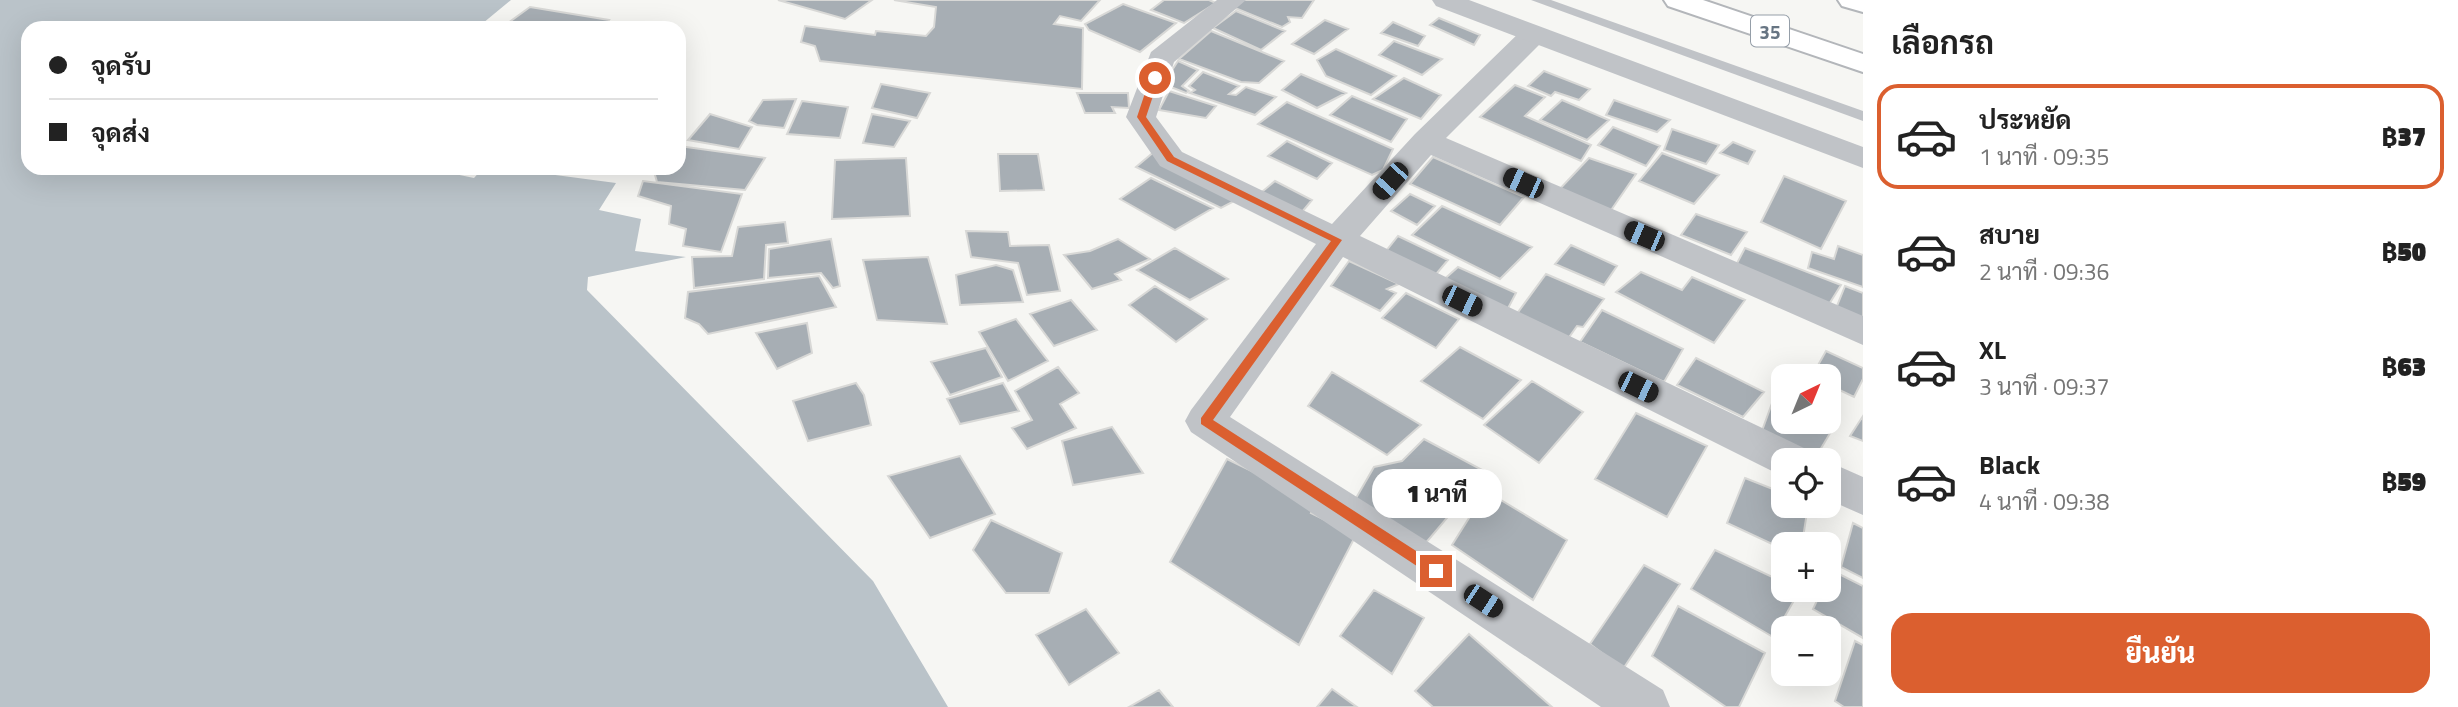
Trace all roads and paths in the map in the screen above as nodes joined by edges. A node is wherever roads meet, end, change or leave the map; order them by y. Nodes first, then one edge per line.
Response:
1 (1233, 0) edge
2 (1445, 0) edge
3 (1677, 0) edge
4 (1851, 0) edge
5 (1863, 4) edge
6 (1536, 18) edge
7 (1863, 63) edge
8 (1863, 116) edge
9 (1426, 141) junction
10 (1863, 158) edge
11 (1337, 240) junction
12 (1863, 331) edge
13 (1771, 452) edge
14 (1841, 486) edge
15 (1863, 496) edge
16 (1645, 707) edge

1 - 11 street
2 - 6 street
3 - 7 highway, 35
4 - 5 highway
6 - 8 lane
6 - 9 street
6 - 10 street
9 - 11 street
9 - 12 street
11 - 13 street
11 - 16 street
14 - 15 street

